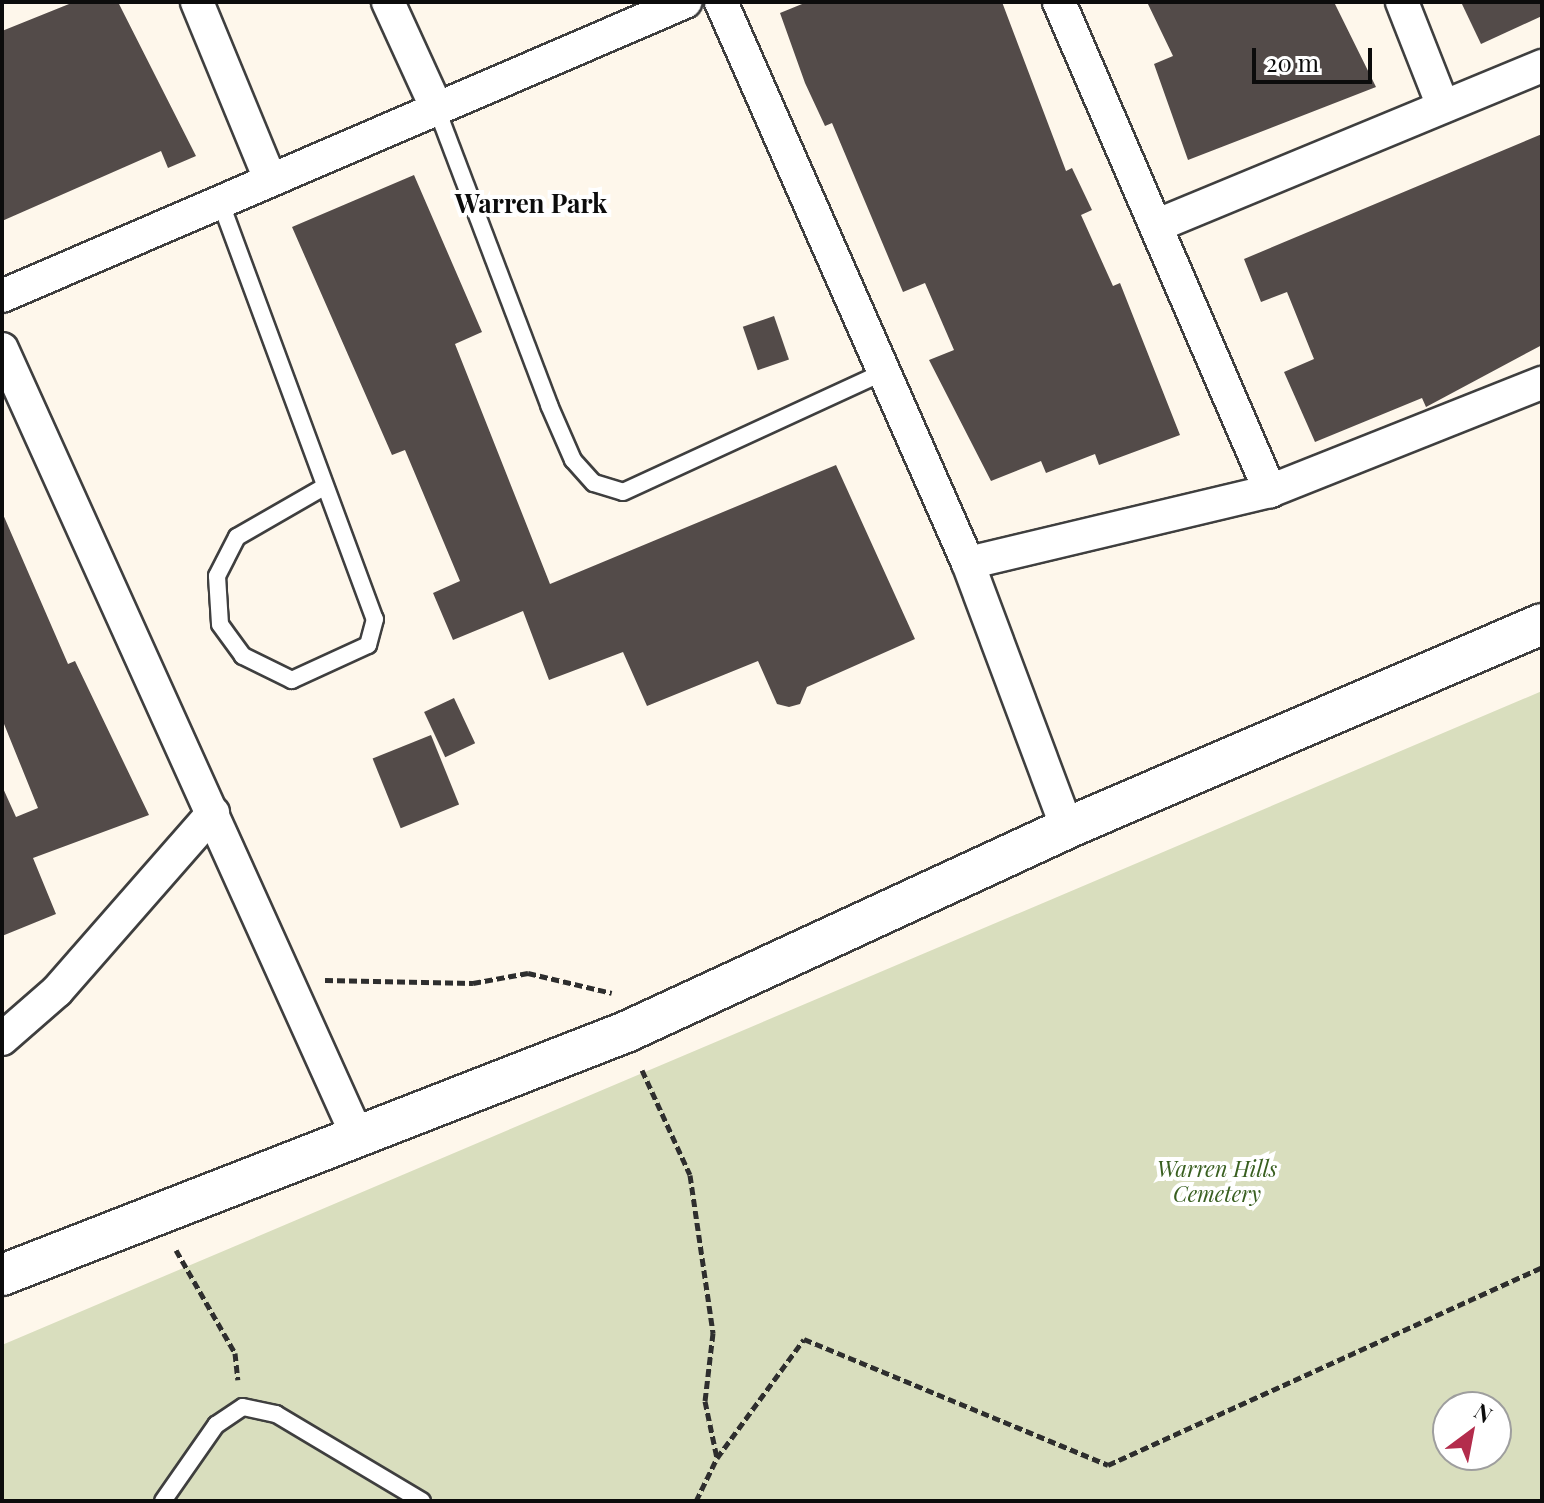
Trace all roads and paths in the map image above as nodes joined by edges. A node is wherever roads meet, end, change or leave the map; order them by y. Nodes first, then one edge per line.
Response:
1 (197, 2) edge
2 (388, 2) edge
3 (685, 2) edge
4 (721, 2) edge
5 (1059, 2) edge
6 (1402, 2) edge
7 (1542, 66) edge
8 (1443, 106) junction
9 (436, 107) junction
10 (270, 179) junction
11 (220, 201) junction
12 (1158, 225) junction
13 (2, 296) edge
14 (2, 349) edge
15 (884, 372) junction
16 (1542, 383) edge
17 (324, 487) junction
18 (1270, 491) junction
19 (968, 563) junction
20 (1542, 624) edge
21 (213, 813) junction
22 (1067, 828) junction
23 (292, 982) junction
24 (617, 994) dead end
25 (626, 1032) junction
26 (2, 1039) edge
27 (356, 1133) junction
28 (160, 1216) junction
29 (1542, 1267) edge
30 (2, 1275) edge
31 (243, 1407) junction
32 (717, 1458) junction
33 (163, 1501) edge
34 (422, 1501) edge
35 (696, 1501) edge

1 - 10 street
2 - 9 street
3 - 9 street
4 - 15 street
5 - 12 street
6 - 8 street
7 - 8 street
8 - 12 street
9 - 10 street
9 - 15 lane
10 - 11 street
11 - 13 street
11 - 17 lane
12 - 18 street
14 - 21 street
15 - 19 street
16 - 18 street
17 - 17 lane
18 - 19 street
19 - 22 street
20 - 22 street
21 - 23 street
21 - 26 street
22 - 25 street
23 - 24 path
23 - 27 street
25 - 27 street
25 - 32 path
27 - 28 street
28 - 30 street
28 - 31 path
29 - 32 path
31 - 33 lane
31 - 34 lane
32 - 35 path

